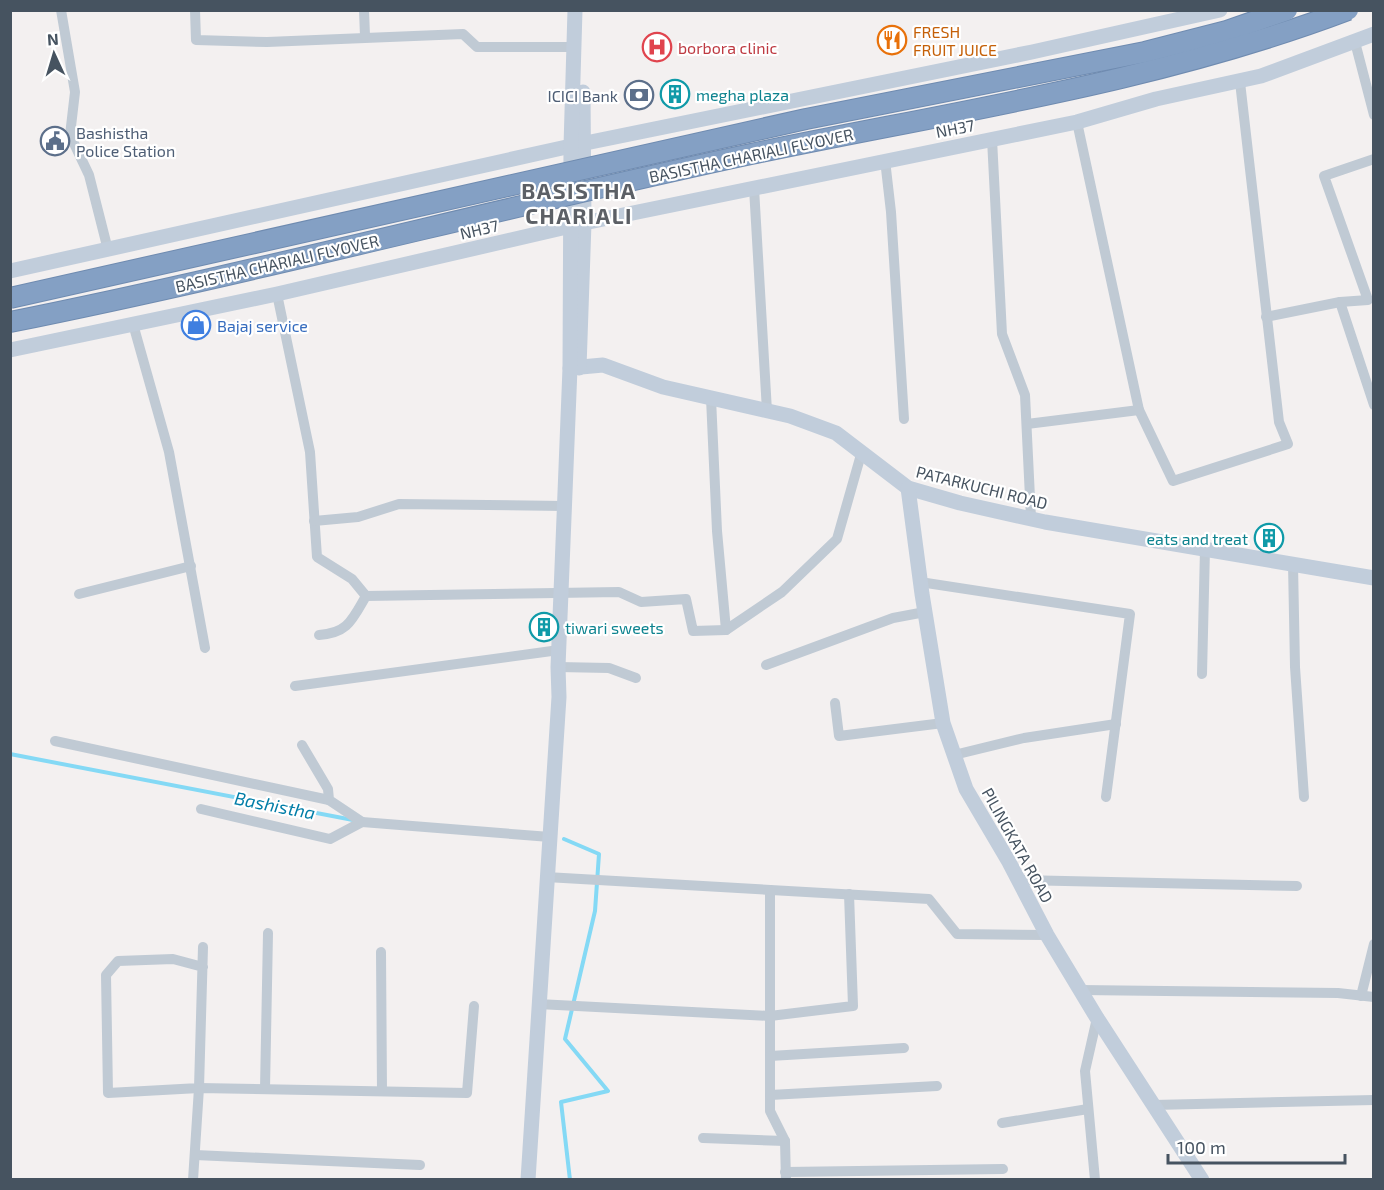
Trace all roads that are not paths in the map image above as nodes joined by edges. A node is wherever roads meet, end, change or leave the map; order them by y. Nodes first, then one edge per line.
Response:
1 (61, 10) edge
2 (195, 10) edge
3 (364, 10) edge
4 (575, 10) edge
5 (585, 10) edge
6 (1220, 10) edge
7 (1287, 10) edge
8 (1347, 10) edge
9 (1374, 34) edge
10 (365, 36) junction
11 (1354, 42) junction
12 (575, 46) junction
13 (1240, 82) junction
14 (1374, 116) edge
15 (1077, 122) junction
16 (992, 139) junction
17 (576, 145) junction
18 (1374, 159) edge
19 (885, 160) junction
20 (754, 188) junction
21 (577, 224) junction
22 (108, 250) junction
23 (10, 271) edge
24 (277, 294) junction
25 (10, 297) edge
26 (1340, 302) junction
27 (1266, 317) junction
28 (10, 322) edge
29 (133, 324) junction
30 (10, 350) edge
31 (574, 367) junction
32 (711, 398) junction
33 (1374, 405) edge
34 (1139, 410) junction
35 (767, 411) junction
36 (904, 419) dead end
37 (1027, 424) junction
38 (862, 451) junction
39 (908, 488) junction
40 (564, 506) junction
41 (1031, 518) junction
42 (314, 521) junction
43 (1205, 549) junction
44 (1293, 564) junction
45 (191, 566) junction
46 (1374, 578) edge
47 (920, 582) junction
48 (566, 593) junction
49 (79, 594) dead end
50 (366, 596) junction
51 (925, 612) junction
52 (726, 630) junction
53 (319, 635) dead end
54 (205, 648) dead end
55 (559, 650) junction
56 (766, 665) dead end
57 (562, 667) junction
58 (1202, 674) dead end
59 (636, 678) dead end
60 (296, 686) dead end
61 (835, 703) dead end
62 (943, 723) junction
63 (1116, 724) junction
64 (55, 741) dead end
65 (302, 746) dead end
66 (954, 755) junction
67 (1304, 796) dead end
68 (1106, 797) dead end
69 (329, 800) junction
70 (201, 808) dead end
71 (362, 822) junction
72 (550, 837) junction
73 (546, 877) junction
74 (1019, 880) junction
75 (1297, 886) dead end
76 (770, 890) junction
77 (849, 894) junction
78 (268, 933) dead end
79 (1047, 935) junction
80 (1374, 944) edge
81 (203, 947) dead end
82 (381, 952) dead end
83 (203, 967) junction
84 (1080, 990) junction
85 (1361, 996) junction
86 (1374, 997) edge
87 (538, 1004) junction
88 (474, 1006) dead end
89 (770, 1016) junction
90 (1097, 1018) junction
91 (904, 1048) dead end
92 (770, 1056) junction
93 (937, 1086) dead end
94 (199, 1088) junction
95 (265, 1089) junction
96 (382, 1091) junction
97 (770, 1095) junction
98 (1374, 1100) edge
99 (1153, 1105) junction
100 (1088, 1109) junction
101 (1002, 1123) dead end
102 (703, 1138) dead end
103 (785, 1141) junction
104 (195, 1155) junction
105 (420, 1165) dead end
106 (1003, 1169) dead end
107 (785, 1176) edge
108 (193, 1179) edge
109 (528, 1179) edge
110 (1095, 1179) edge
111 (1202, 1179) edge

1 - 22 street
2 - 10 street
3 - 10 street
4 - 12 street
5 - 17 street
6 - 17 street
7 - 25 highway, BASISTHA CHARIALI FLYOVER, bridge
8 - 28 highway, BASISTHA CHARIALI FLYOVER, bridge
9 - 11 street, NH37
10 - 12 street
11 - 13 street, NH37
11 - 14 street
12 - 17 street
13 - 15 street, NH37
13 - 27 street
15 - 16 street, NH37
15 - 34 street
16 - 19 street, NH37
16 - 37 street
17 - 21 street
17 - 22 street
18 - 26 street
19 - 20 street, NH37
19 - 36 street
20 - 21 street, NH37
20 - 35 street
21 - 24 street, NH37
21 - 31 street
22 - 23 street
24 - 29 street, NH37
24 - 42 street
26 - 27 street
26 - 33 street
27 - 34 street
29 - 30 street, NH37
29 - 45 street
31 - 32 street, PATARKUCHI ROAD
31 - 40 street
31 - 48 street
32 - 35 street, PATARKUCHI ROAD
32 - 52 street
34 - 37 street
35 - 38 street, PATARKUCHI ROAD
37 - 41 street
38 - 39 street, PATARKUCHI ROAD
38 - 52 street
39 - 41 street, PATARKUCHI ROAD
39 - 47 street, PILINGKATA ROAD
40 - 42 street
40 - 48 street
41 - 43 street, PATARKUCHI ROAD
42 - 50 street
43 - 44 street, PATARKUCHI ROAD
43 - 58 street
44 - 46 street, PATARKUCHI ROAD
44 - 67 street
45 - 49 street
45 - 54 street
47 - 51 street, PILINGKATA ROAD
47 - 63 street
48 - 50 street
48 - 52 street
48 - 55 street
48 - 57 street
50 - 53 street
51 - 56 street
51 - 62 street, PILINGKATA ROAD
55 - 57 street
55 - 60 street
57 - 59 street
57 - 72 street
61 - 62 street
62 - 66 street, PILINGKATA ROAD
63 - 66 street
63 - 68 street
64 - 69 street
65 - 69 street
66 - 74 street, PILINGKATA ROAD
69 - 71 street
70 - 71 street
71 - 72 street
72 - 73 street
73 - 76 street
73 - 87 street
74 - 75 street
74 - 79 street, PILINGKATA ROAD
76 - 77 street
76 - 89 street
77 - 79 street
77 - 89 street
78 - 95 street
79 - 84 street, PILINGKATA ROAD
80 - 85 street
81 - 83 street
82 - 96 street
83 - 94 street
83 - 94 street
84 - 85 street
84 - 90 street, PILINGKATA ROAD
85 - 86 street
87 - 89 street
87 - 109 street
88 - 96 street
89 - 92 street
90 - 99 street, PILINGKATA ROAD
90 - 100 street
91 - 92 street
92 - 97 street
93 - 97 street
94 - 95 street
94 - 104 street
95 - 96 street
97 - 103 street
98 - 99 street
99 - 111 street, PILINGKATA ROAD
100 - 101 street
100 - 110 street
102 - 103 street
103 - 107 street
104 - 105 street
104 - 108 street
106 - 107 street

